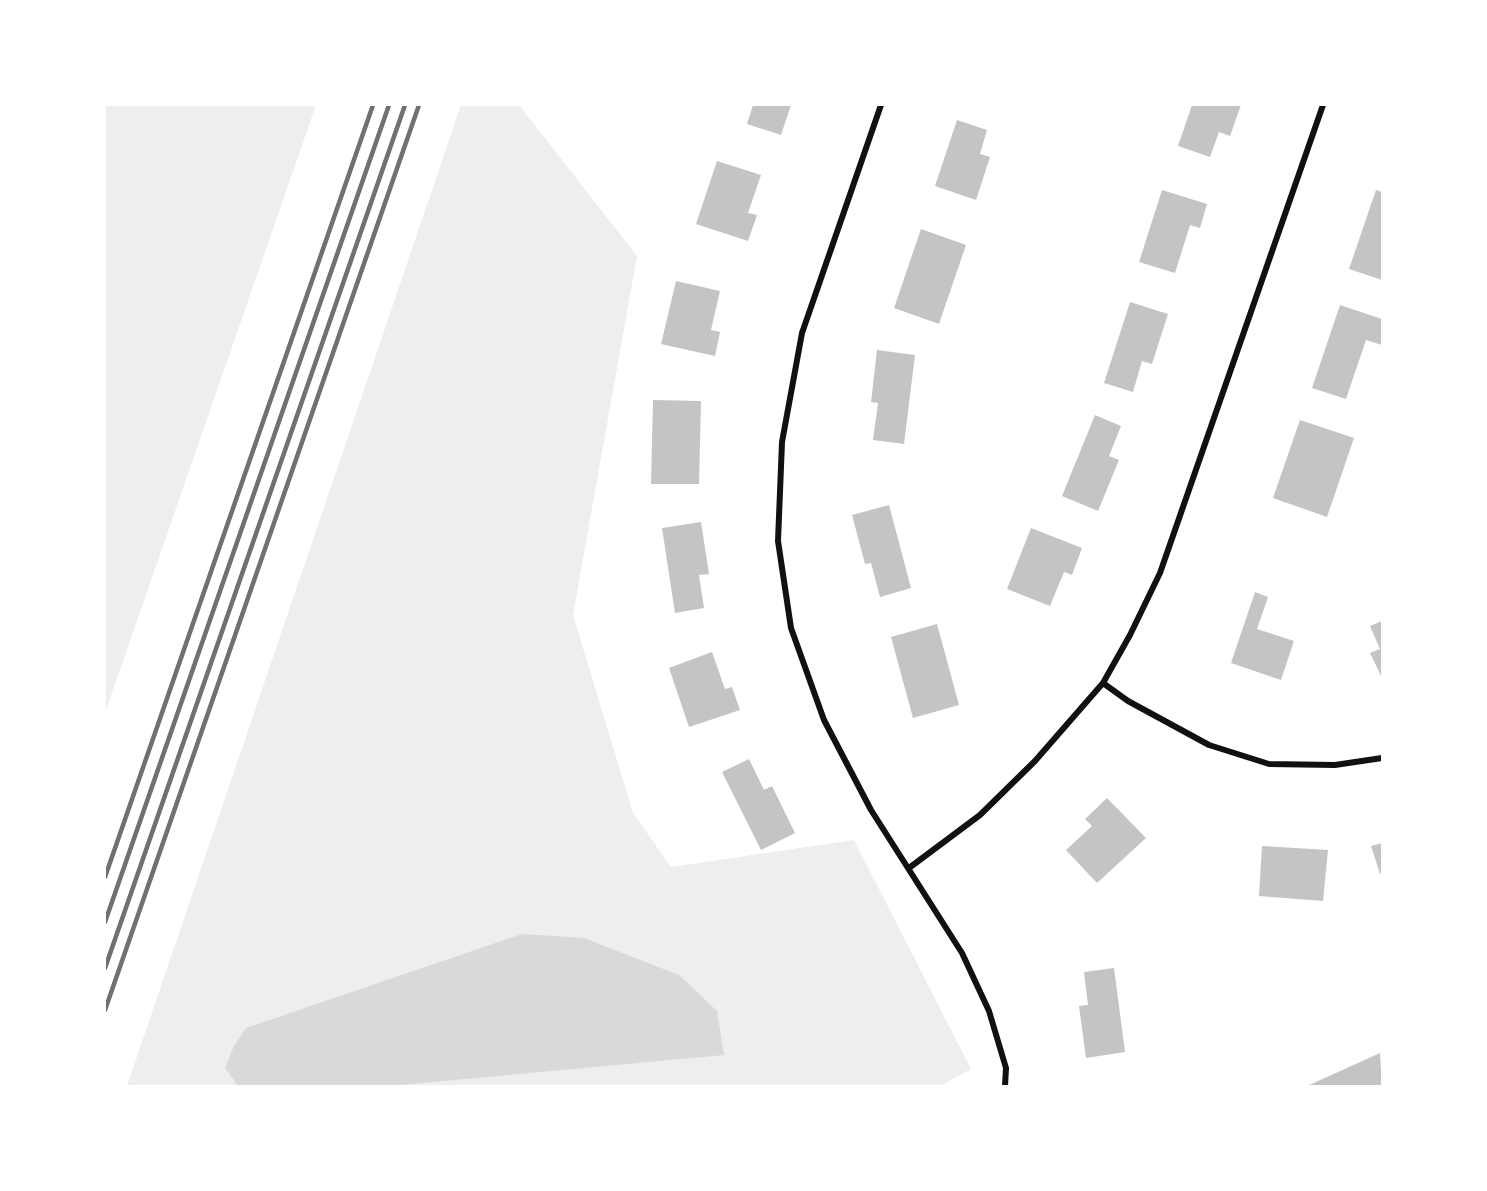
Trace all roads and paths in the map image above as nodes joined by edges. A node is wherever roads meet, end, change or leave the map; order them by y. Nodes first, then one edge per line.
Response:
1 (881, 105) edge
2 (1323, 105) edge
3 (1103, 683) junction
4 (1382, 758) edge
5 (909, 868) junction
6 (1005, 1086) edge

1 - 5 street
2 - 3 street
3 - 4 street
3 - 5 street
5 - 6 street

